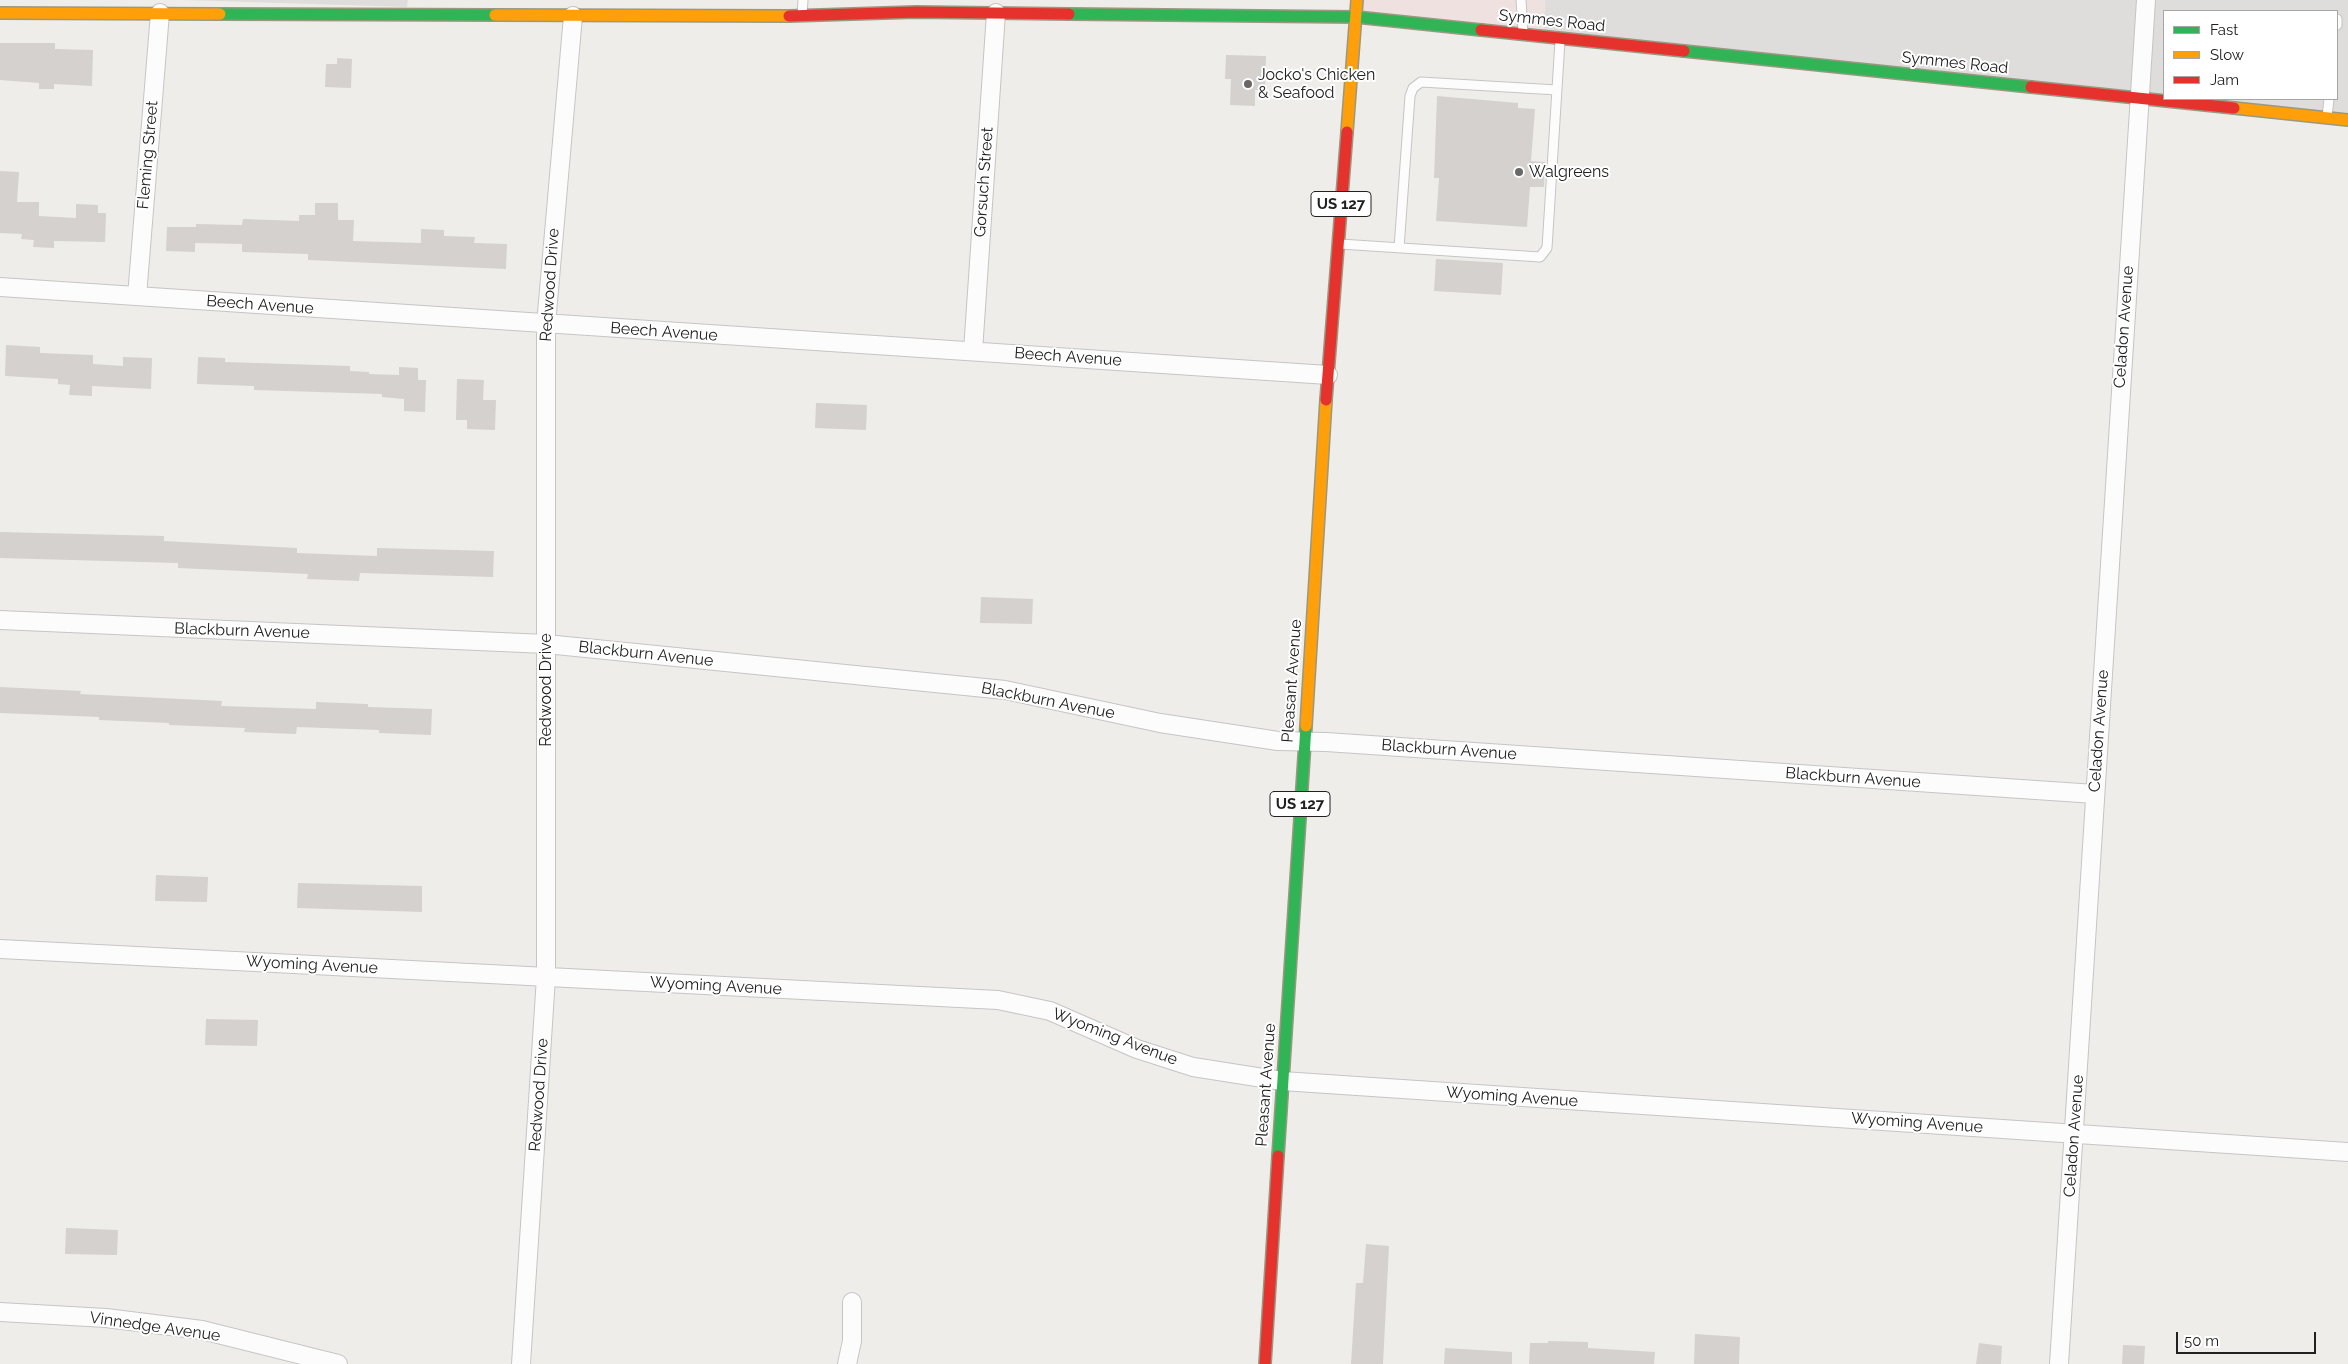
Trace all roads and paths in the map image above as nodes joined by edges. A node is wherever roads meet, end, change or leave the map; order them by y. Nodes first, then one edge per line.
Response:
1 (803, 0) edge
2 (1357, 0) edge
3 (1520, 0) edge
4 (2146, 0) edge
5 (228, 7) edge
6 (573, 12) junction
7 (0, 13) edge
8 (160, 13) junction
9 (996, 13) junction
10 (802, 16) junction
11 (1356, 17) junction
12 (1524, 34) junction
13 (1560, 38) junction
14 (1557, 90) junction
15 (2138, 99) junction
16 (2329, 100) edge
17 (2326, 118) junction
18 (2348, 120) edge
19 (1338, 244) junction
20 (1399, 248) junction
21 (0, 287) edge
22 (137, 296) junction
23 (546, 324) junction
24 (973, 351) junction
25 (1328, 375) junction
26 (0, 620) edge
27 (546, 644) junction
28 (1304, 741) junction
29 (2095, 794) junction
30 (0, 949) edge
31 (546, 977) junction
32 (1282, 1082) junction
33 (2075, 1134) junction
34 (2348, 1152) edge
35 (852, 1302) dead end
36 (0, 1312) edge
37 (338, 1364) edge
38 (521, 1364) edge
39 (847, 1364) edge
40 (1265, 1364) edge
41 (2059, 1364) edge

1 - 10 lane
2 - 11 main road, Pleasant Avenue / US 127
3 - 12 lane
4 - 15 street, Celadon Avenue
5 - 6 main road, Symmes Road
5 - 8 main road, Symmes Road
6 - 10 main road, Symmes Road
6 - 23 street, Redwood Drive
7 - 8 main road, Symmes Road
8 - 22 street, Fleming Street
9 - 10 main road, Symmes Road
9 - 11 main road, Symmes Road
9 - 24 street, Gorsuch Street
11 - 12 main road, Symmes Road
11 - 19 main road, Pleasant Avenue / US 127
12 - 13 main road, Symmes Road
13 - 14 lane
13 - 15 main road, Symmes Road
14 - 20 lane
14 - 20 lane
15 - 17 main road, Symmes Road
15 - 29 street, Celadon Avenue
16 - 17 lane
17 - 18 main road, Symmes Road
19 - 20 lane
19 - 25 main road, Pleasant Avenue / US 127
21 - 22 street, Beech Avenue
22 - 23 street, Beech Avenue
23 - 24 street, Beech Avenue
23 - 27 street, Redwood Drive
24 - 25 street, Beech Avenue
25 - 28 main road, Pleasant Avenue / US 127
26 - 27 street, Blackburn Avenue
27 - 28 street, Blackburn Avenue
27 - 31 street, Redwood Drive
28 - 29 street, Blackburn Avenue
28 - 32 main road, Pleasant Avenue / US 127
29 - 33 street, Celadon Avenue
30 - 31 street, Wyoming Avenue
31 - 32 street, Wyoming Avenue
31 - 38 street, Redwood Drive
32 - 33 street, Wyoming Avenue
32 - 40 main road, Pleasant Avenue / US 127
33 - 34 street, Wyoming Avenue
33 - 41 street, Celadon Avenue
35 - 39 street
36 - 37 street, Vinnedge Avenue

